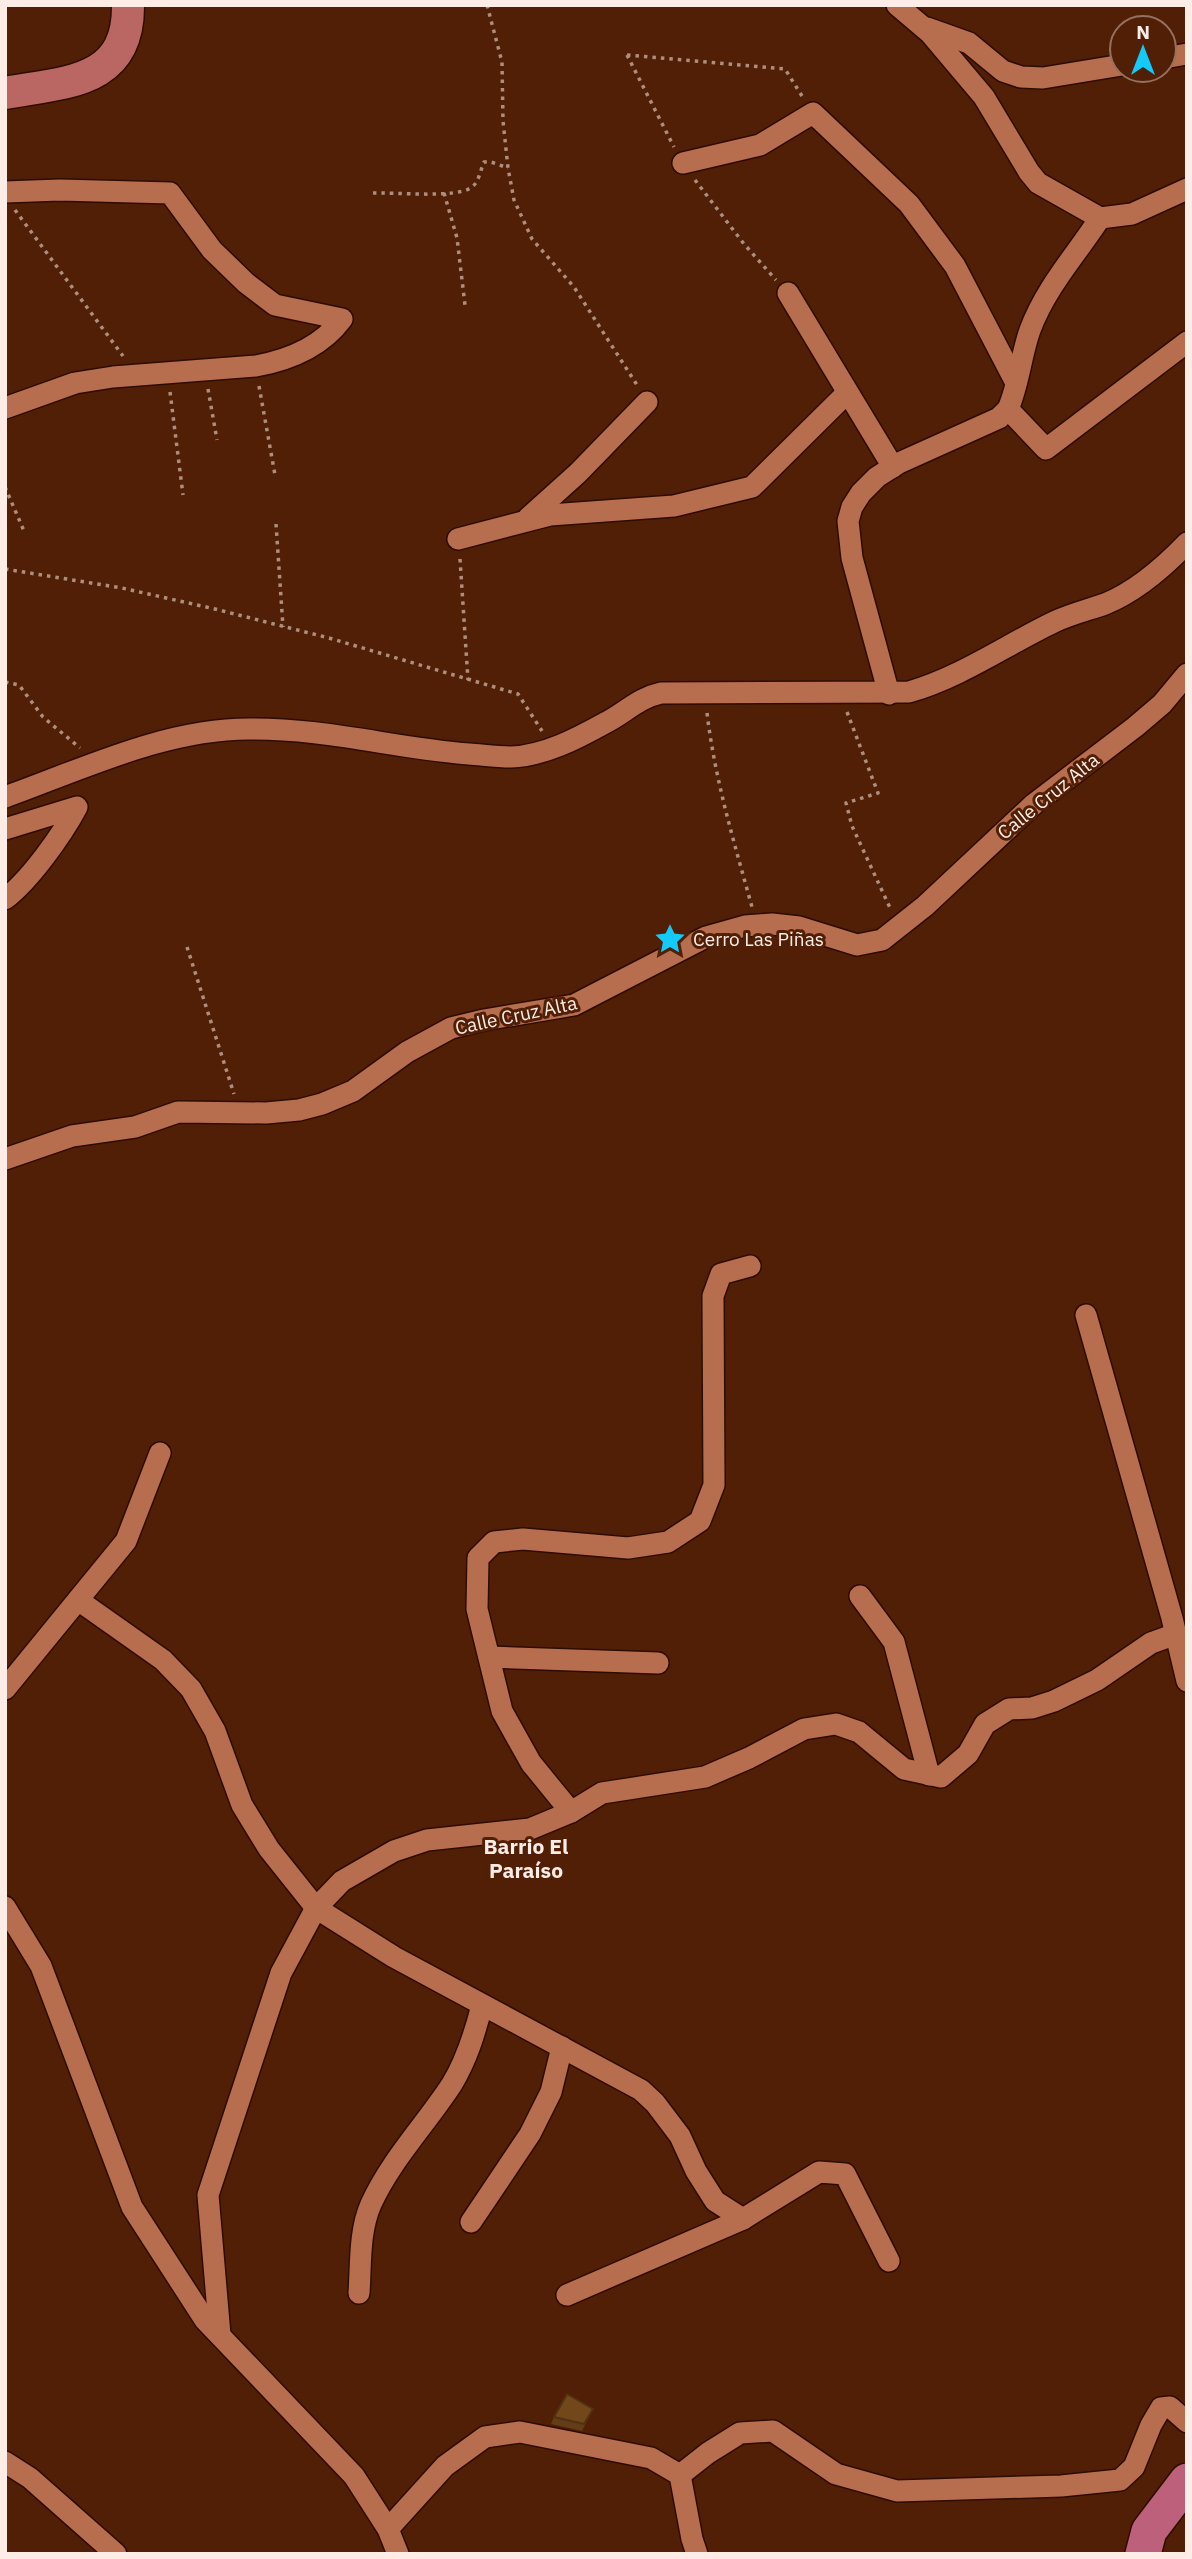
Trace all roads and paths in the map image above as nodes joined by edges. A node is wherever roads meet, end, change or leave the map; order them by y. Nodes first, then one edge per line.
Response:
1 (128, 5) edge
2 (487, 5) edge
3 (897, 5) edge
4 (922, 26) junction
5 (627, 55) dead end
6 (1108, 67) edge
7 (5, 93) edge
8 (813, 113) junction
9 (682, 163) dead end
10 (508, 168) junction
11 (1187, 190) edge
12 (373, 193) dead end
13 (444, 193) junction
14 (9, 200) edge
15 (1100, 218) junction
16 (788, 293) dead end
17 (465, 305) dead end
18 (1187, 342) edge
19 (256, 366) junction
20 (204, 370) junction
21 (168, 372) junction
22 (137, 375) junction
23 (1016, 383) junction
24 (847, 393) junction
25 (647, 402) joint
26 (5, 408) edge
27 (1008, 409) junction
28 (217, 440) dead end
29 (893, 467) junction
30 (275, 475) dead end
31 (5, 487) edge
32 (183, 495) dead end
33 (524, 522) junction
34 (276, 524) dead end
35 (24, 531) dead end
36 (458, 539) joint
37 (1187, 543) edge
38 (5, 569) edge
39 (284, 626) junction
40 (1187, 674) edge
41 (468, 680) junction
42 (5, 682) edge
43 (704, 694) junction
44 (840, 694) junction
45 (889, 694) junction
46 (553, 747) junction
47 (98, 762) junction
48 (5, 797) edge
49 (5, 829) edge
50 (5, 900) edge
51 (757, 925) junction
52 (899, 927) junction
53 (187, 947) dead end
54 (240, 1112) junction
55 (5, 1159) edge
56 (750, 1266) dead end
57 (1086, 1315) dead end
58 (160, 1453) dead end
59 (860, 1596) dead end
60 (78, 1600) junction
61 (1176, 1634) junction
62 (489, 1657) junction
63 (658, 1663) dead end
64 (1187, 1681) edge
65 (5, 1689) edge
66 (929, 1775) junction
67 (571, 1812) junction
68 (5, 1907) edge
69 (316, 1908) junction
70 (482, 2005) junction
71 (562, 2047) junction
72 (743, 2219) junction
73 (471, 2222) dead end
74 (889, 2262) dead end
75 (359, 2293) dead end
76 (567, 2295) dead end
77 (220, 2335) junction
78 (1187, 2422) edge
79 (5, 2462) edge
80 (680, 2475) junction
81 (1187, 2481) edge
82 (388, 2529) junction
83 (116, 2554) edge
84 (398, 2554) edge
85 (697, 2554) edge
86 (1143, 2554) edge

1 - 7 main road
2 - 10 path
3 - 4 street
4 - 6 street
4 - 15 street
5 - 8 path
8 - 9 street
8 - 23 street
10 - 13 path
10 - 25 path
11 - 15 street
12 - 13 path
13 - 17 path
14 - 19 street
14 - 22 path
15 - 23 street
16 - 24 street
18 - 27 street
19 - 20 street
19 - 30 path
20 - 21 street
20 - 28 path
21 - 22 street
21 - 32 path
22 - 26 street
23 - 27 street
24 - 29 street
24 - 33 street
25 - 33 street
27 - 29 street
29 - 45 street
31 - 35 path
33 - 36 street
34 - 39 path
36 - 41 path
37 - 45 street
38 - 39 path
39 - 41 path
40 - 52 street, Calle Cruz Alta
41 - 46 path
42 - 47 path
43 - 44 street
43 - 46 street
43 - 51 path
44 - 45 street
44 - 52 path
46 - 47 street
47 - 48 street
49 - 50 street
51 - 52 street, Calle Cruz Alta
51 - 54 street, Calle Cruz Alta
53 - 54 path
54 - 55 street, Calle Cruz Alta
56 - 62 street
57 - 61 street
58 - 60 street
59 - 66 street
60 - 65 street
60 - 69 street
61 - 64 street
61 - 66 street
62 - 63 street
62 - 67 street
66 - 67 street
67 - 69 street
68 - 77 street
69 - 70 street
69 - 77 street
70 - 71 street
70 - 75 street
71 - 72 street
71 - 73 street
72 - 74 street
72 - 76 street
77 - 82 street
78 - 80 street
79 - 83 street
80 - 82 street
80 - 85 street
81 - 86 main road
82 - 84 street

